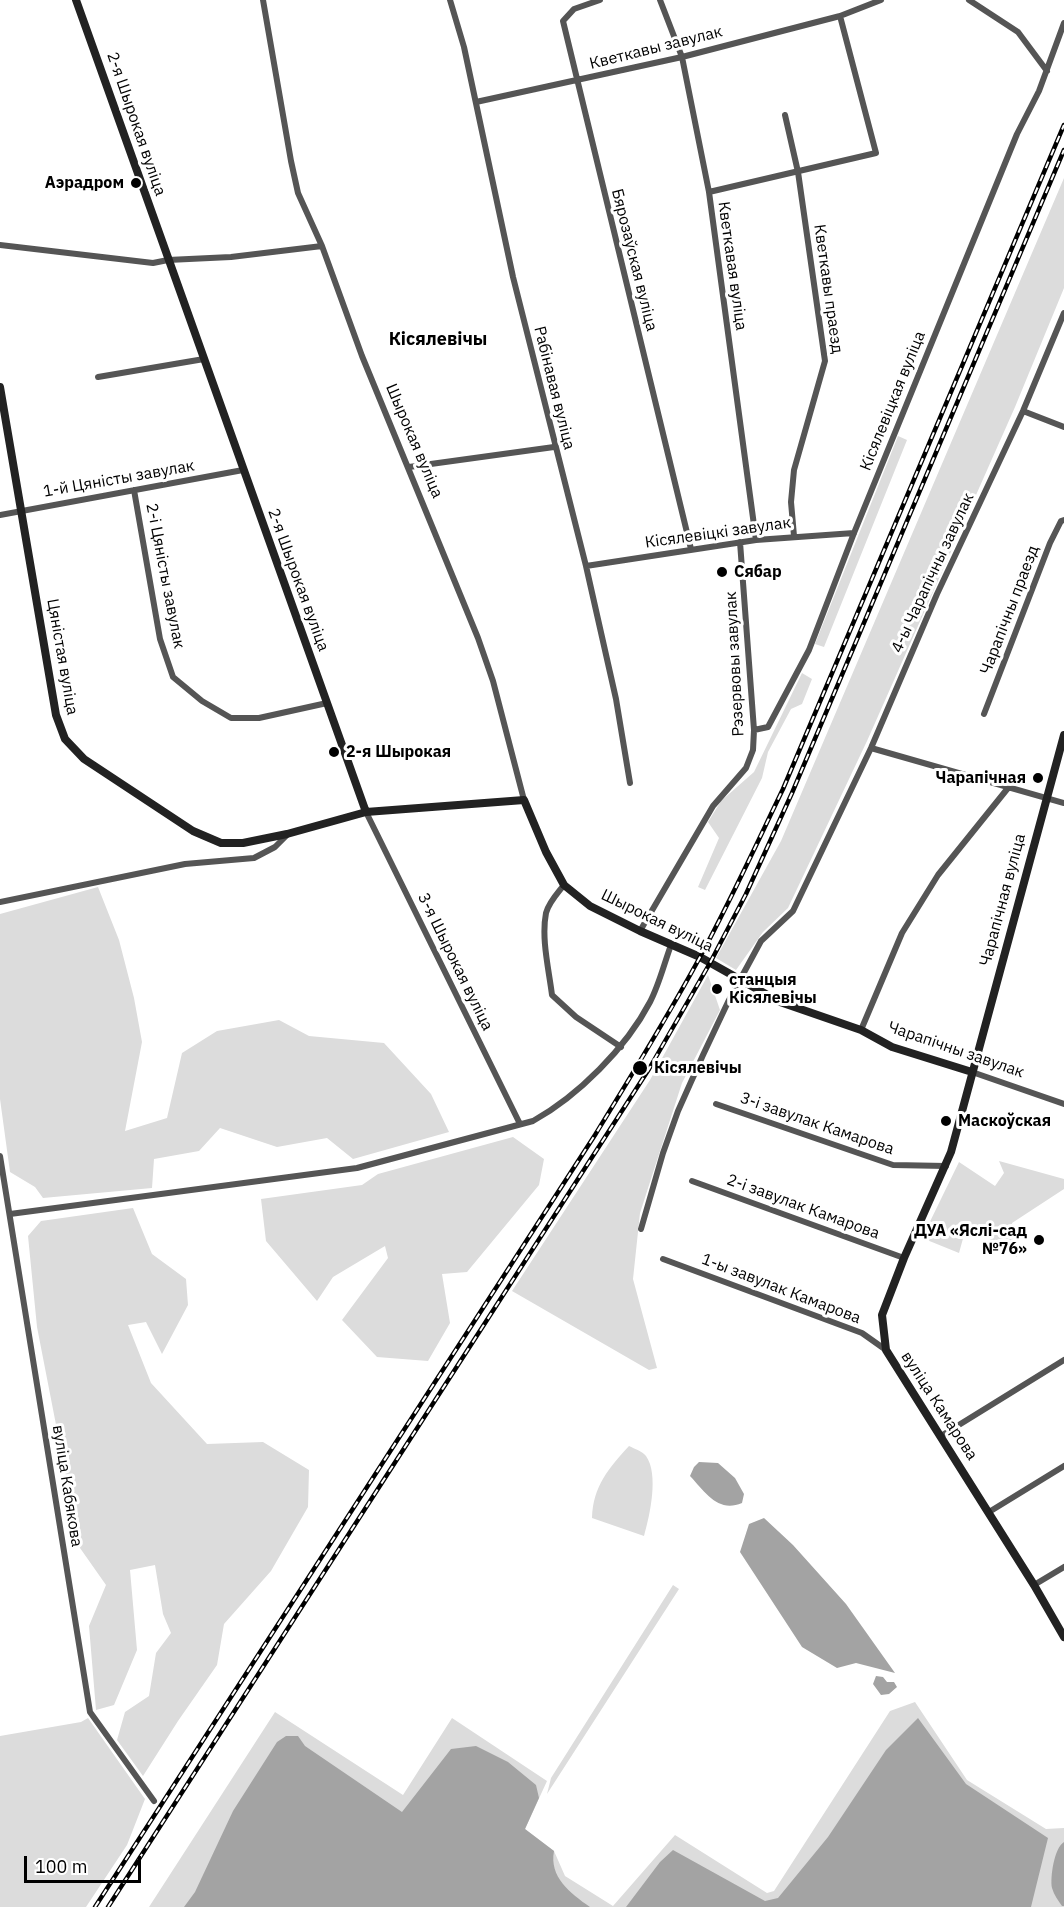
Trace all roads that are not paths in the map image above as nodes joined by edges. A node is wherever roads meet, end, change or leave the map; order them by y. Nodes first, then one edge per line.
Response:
1 (76, 0) edge
2 (263, 0) edge
3 (450, 0) edge
4 (600, 0) edge
5 (660, 0) edge
6 (881, 0) edge
7 (969, 0) edge
8 (840, 16) junction
9 (1064, 23) edge
10 (682, 57) junction
11 (1047, 71) junction
12 (577, 81) junction
13 (477, 102) junction
14 (785, 115) dead end
15 (798, 171) junction
16 (709, 192) junction
17 (0, 245) edge
18 (322, 246) junction
19 (168, 260) junction
20 (1064, 313) edge
21 (204, 359) junction
22 (98, 377) dead end
23 (0, 387) edge
24 (1023, 411) junction
25 (1064, 427) edge
26 (555, 447) junction
27 (409, 467) junction
28 (243, 470) junction
29 (134, 490) junction
30 (22, 510) junction
31 (0, 515) edge
32 (1064, 520) edge
33 (854, 533) junction
34 (794, 536) junction
35 (756, 540) junction
36 (740, 542) junction
37 (691, 549) junction
38 (586, 566) junction
39 (327, 703) junction
40 (984, 714) dead end
41 (754, 730) junction
42 (1064, 735) edge
43 (871, 748) junction
44 (630, 783) dead end
45 (1008, 788) junction
46 (1046, 798) junction
47 (525, 800) junction
48 (1064, 803) edge
49 (366, 812) junction
50 (287, 834) junction
51 (564, 885) junction
52 (0, 902) edge
53 (640, 931) junction
54 (671, 945) junction
55 (739, 981) junction
56 (861, 1030) junction
57 (621, 1047) junction
58 (972, 1072) junction
59 (716, 1104) dead end
60 (1064, 1104) edge
61 (520, 1124) junction
62 (0, 1156) edge
63 (946, 1166) junction
64 (692, 1181) dead end
65 (10, 1214) junction
66 (641, 1229) dead end
67 (904, 1258) junction
68 (663, 1259) dead end
69 (886, 1350) junction
70 (1064, 1360) edge
71 (941, 1436) junction
72 (1064, 1466) edge
73 (989, 1512) junction
74 (1064, 1567) edge
75 (1034, 1585) junction
76 (1064, 1637) edge
77 (154, 1801) dead end

1 - 19 street, 2-я Шырокая вуліца
2 - 18 street, Шырокая вуліца
3 - 13 street, Рабінавая вуліца
4 - 12 street, Бярозаўская вуліца
5 - 10 street, Кветкавая вуліца
6 - 8 street, Кветкавы завулак
7 - 11 street
8 - 10 street, Кветкавы завулак
8 - 15 street
9 - 11 street, Кісялевіцкая вуліца
10 - 12 street, Кветкавы завулак
10 - 16 street, Кветкавая вуліца
11 - 33 street, Кісялевіцкая вуліца
12 - 13 street, Кветкавы завулак
12 - 37 street, Бярозаўская вуліца
13 - 26 street, Рабінавая вуліца
14 - 15 street, Кветкавы праезд
15 - 16 street
15 - 34 street, Кветкавы праезд
16 - 35 street, Кветкавая вуліца
17 - 19 street
18 - 19 street
18 - 27 street, Шырокая вуліца
19 - 21 street, 2-я Шырокая вуліца
20 - 24 street, 4-ы Чарапічны завулак
21 - 22 street
21 - 28 street, 2-я Шырокая вуліца
23 - 30 street, Цяністая вуліца
24 - 25 street
24 - 43 street, 4-ы Чарапічны завулак
26 - 27 street
26 - 38 street, Рабінавая вуліца
27 - 47 street, Шырокая вуліца
28 - 29 street, 1-й Цяністы завулак
28 - 39 street, 2-я Шырокая вуліца
29 - 30 street, 1-й Цяністы завулак
29 - 39 street, 2-і Цяністы завулак
30 - 31 street, 1-й Цяністы завулак
30 - 50 street, Цяністая вуліца
32 - 40 street, Чарапічны праезд
33 - 34 street, Кісялевіцкі завулак
33 - 41 street, Кісялевіцкая вуліца
34 - 35 street, Кісялевіцкі завулак
35 - 36 street, Кісялевіцкі завулак
36 - 37 street, Кісялевіцкі завулак
36 - 41 street, Рэзервовы завулак
37 - 38 street, Кісялевіцкі завулак
38 - 44 street, Рабінавая вуліца
39 - 49 street, 2-я Шырокая вуліца
41 - 53 street, Рэзервовы завулак
42 - 46 street, Чарапічная вуліца
43 - 45 street
43 - 55 street, 4-ы Чарапічны завулак
45 - 46 street
45 - 56 street
46 - 48 street
46 - 58 street, Чарапічная вуліца
47 - 49 street, Цяністая вуліца
47 - 51 street, Шырокая вуліца
49 - 50 street, Цяністая вуліца
49 - 61 street, 3-я Шырокая вуліца
50 - 52 street
51 - 53 street, Шырокая вуліца
51 - 57 street
53 - 54 street, Шырокая вуліца
54 - 55 street, Шырокая вуліца
54 - 57 street
55 - 56 street, Чарапічны завулак
55 - 66 street, 4-ы Чарапічны завулак
56 - 58 street, Чарапічны завулак
57 - 61 street
58 - 60 street, Чарапічны завулак
58 - 63 street, вуліца Камарова
59 - 63 street, 3-і завулак Камарова
61 - 65 street
62 - 65 street, вуліца Кабякова
63 - 67 street, вуліца Камарова
64 - 67 street, 2-і завулак Камарова
65 - 77 street, вуліца Кабякова
67 - 69 street, вуліца Камарова
68 - 69 street, 1-ы завулак Камарова
69 - 71 street, вуліца Камарова
70 - 71 street
71 - 73 street, вуліца Камарова
72 - 73 street
73 - 75 street, вуліца Камарова
74 - 75 street
75 - 76 street, вуліца Камарова

